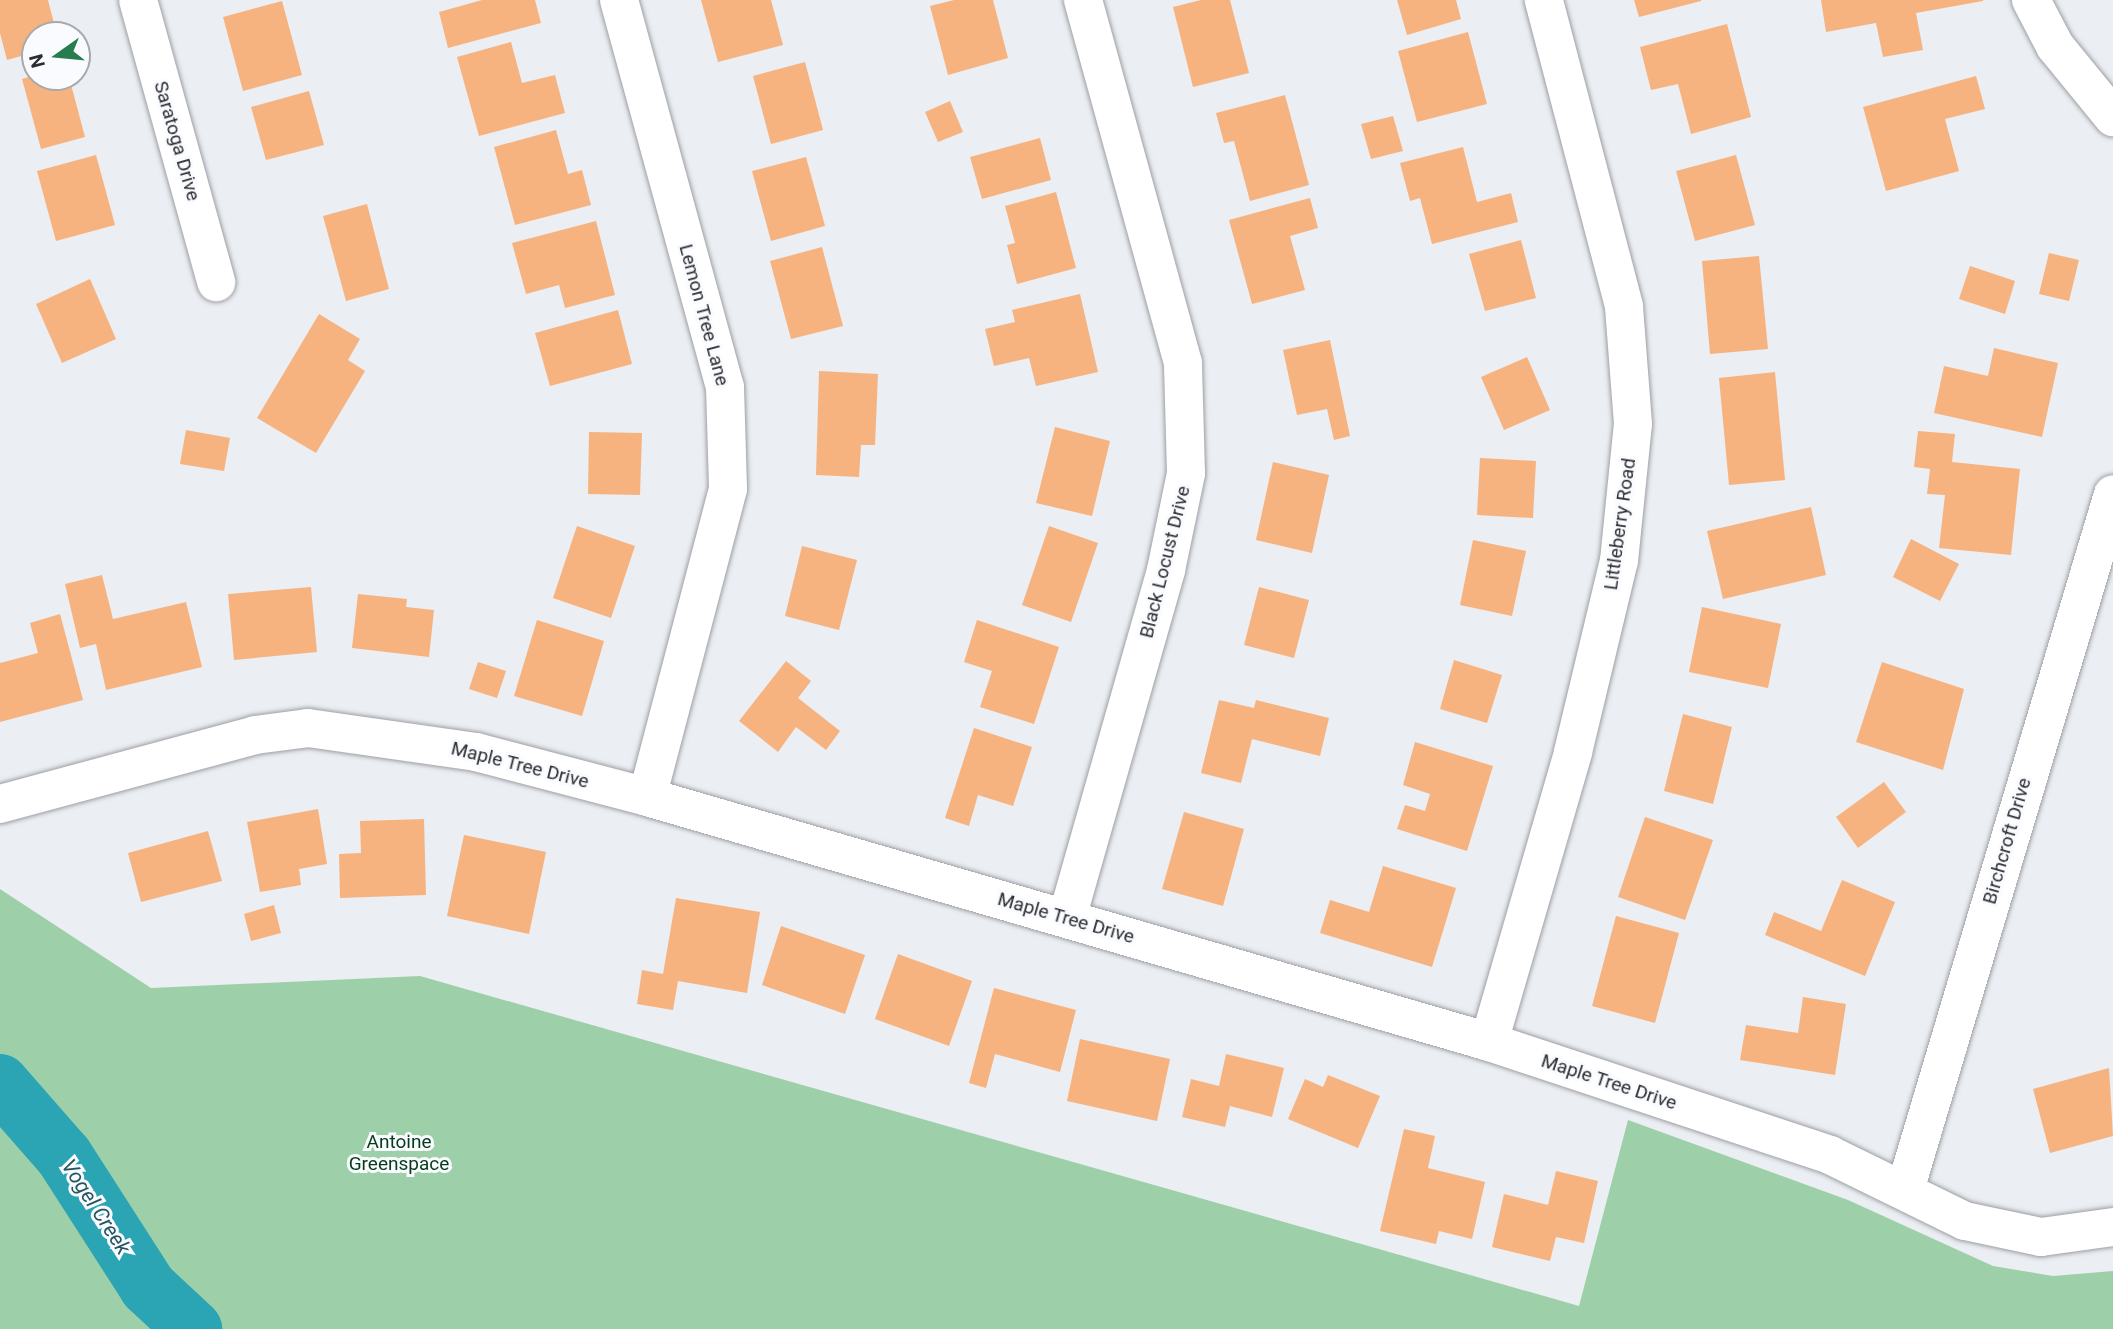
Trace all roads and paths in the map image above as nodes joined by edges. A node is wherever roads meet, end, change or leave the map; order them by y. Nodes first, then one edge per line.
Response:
1 (138, 0) edge
2 (619, 0) edge
3 (1083, 0) edge
4 (1544, 0) edge
5 (2031, 0) edge
6 (2113, 117) edge
7 (216, 282) dead end
8 (2113, 494) edge
9 (648, 797) junction
10 (0, 804) edge
11 (1067, 918) junction
12 (1489, 1042) junction
13 (1905, 1190) junction
14 (2113, 1227) edge

1 - 7 street, Saratoga Drive
2 - 9 street, Lemon Tree Lane
3 - 11 street, Black Locust Drive
4 - 12 street, Littleberry Road
5 - 6 street
8 - 13 street, Birchcroft Drive
9 - 10 street, Maple Tree Drive
9 - 11 street, Maple Tree Drive
11 - 12 street, Maple Tree Drive
12 - 13 street, Maple Tree Drive
13 - 14 street, Maple Tree Drive

